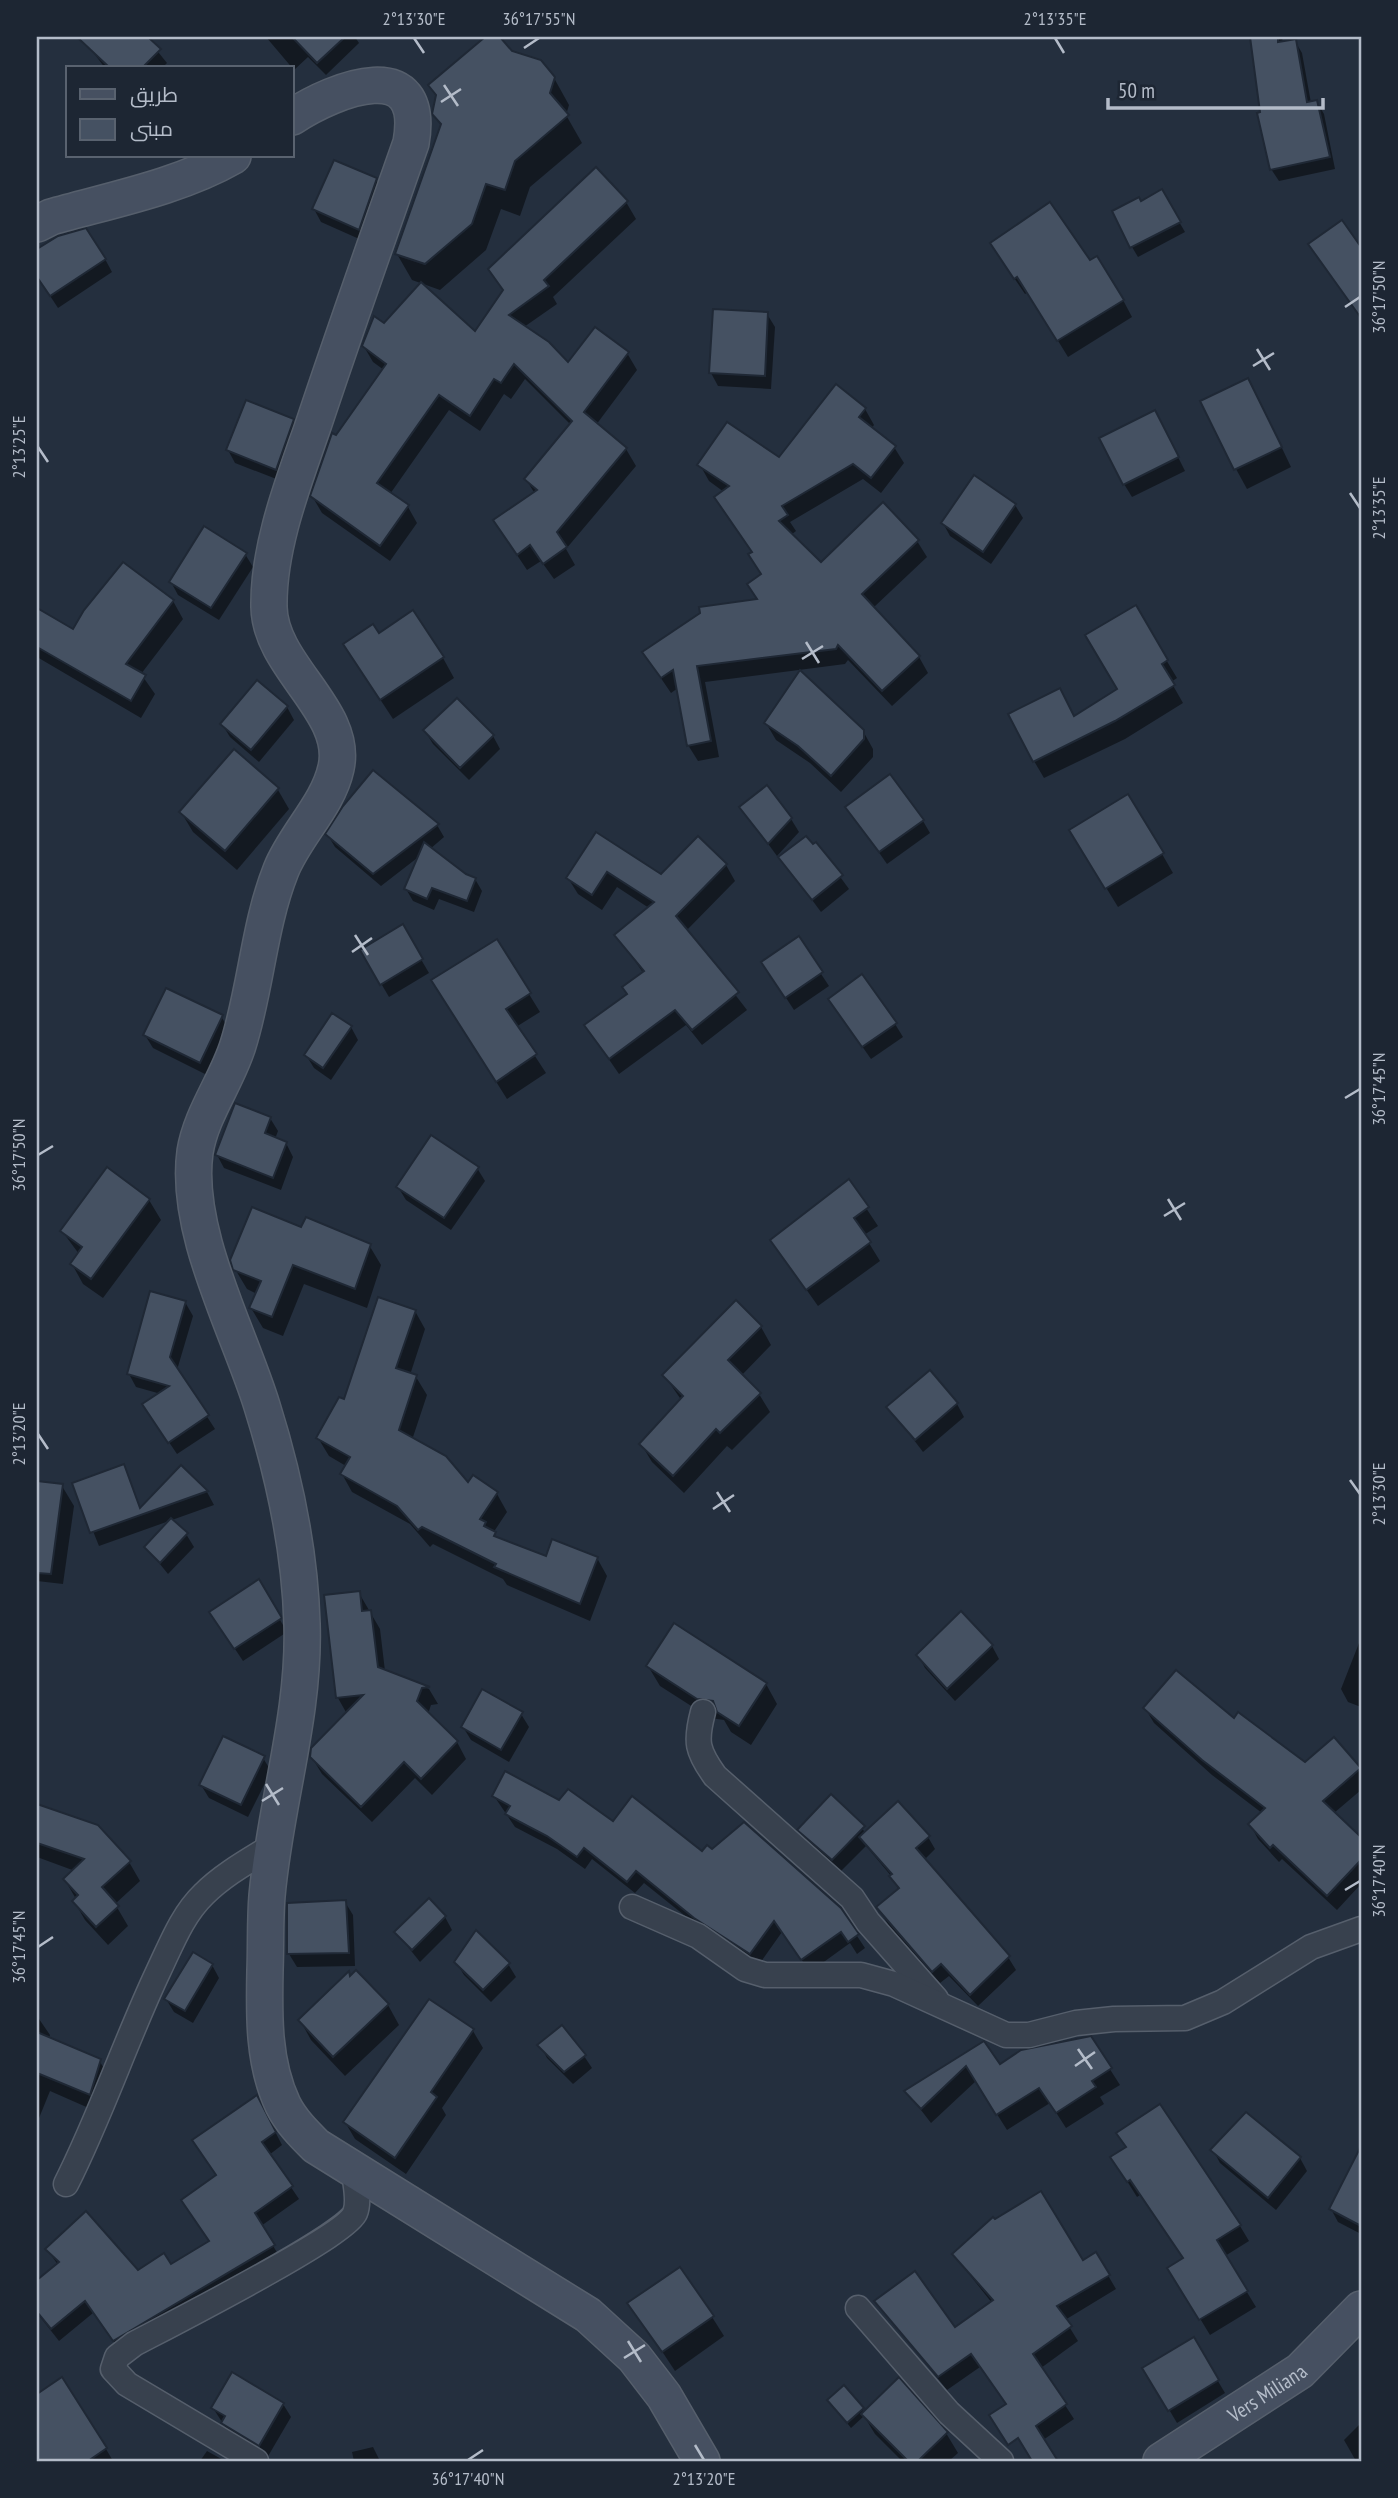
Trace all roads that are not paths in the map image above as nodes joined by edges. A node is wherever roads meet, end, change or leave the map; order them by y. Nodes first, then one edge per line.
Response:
1 (294, 116) edge
2 (230, 158) edge
3 (37, 224) edge
4 (703, 1712) dead end
5 (274, 1845) junction
6 (632, 1907) dead end
7 (1361, 1929) edge
8 (942, 2006) junction
9 (354, 2171) junction
10 (66, 2184) dead end
11 (858, 2308) dead end
12 (1361, 2309) edge
13 (256, 2461) edge
14 (702, 2461) edge
15 (1001, 2461) edge
16 (1161, 2461) edge

1 - 5 main road
2 - 3 main road
4 - 8 street
5 - 9 main road
5 - 10 street
6 - 8 street
7 - 8 street
9 - 13 street
9 - 14 main road
11 - 15 street
12 - 16 main road, Vers Miliana

